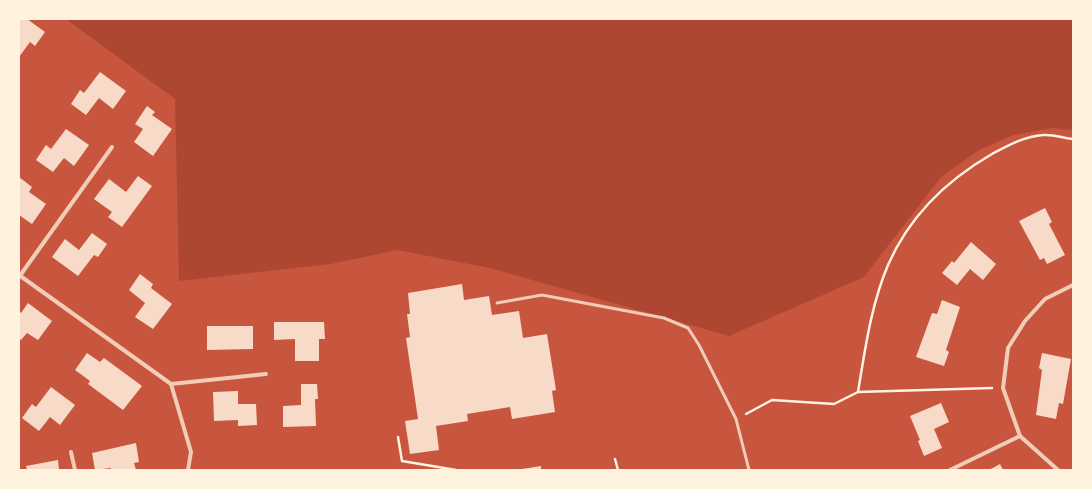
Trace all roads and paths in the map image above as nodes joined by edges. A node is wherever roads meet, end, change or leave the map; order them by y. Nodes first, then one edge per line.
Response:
1 (1073, 139) edge
2 (112, 147) dead end
3 (19, 276) edge
4 (1073, 285) edge
5 (497, 303) dead end
6 (266, 374) dead end
7 (171, 384) junction
8 (1002, 388) junction
9 (858, 392) junction
10 (736, 419) junction
11 (1020, 436) junction
12 (398, 437) dead end
13 (71, 452) dead end
14 (616, 459) dead end
15 (75, 470) edge
16 (188, 470) edge
17 (456, 470) edge
18 (618, 470) edge
19 (748, 470) edge
20 (950, 470) edge
21 (1058, 470) edge

1 - 9 path
2 - 3 street
3 - 7 street
4 - 8 street
5 - 10 lane
6 - 7 street
7 - 16 street
8 - 9 path
8 - 11 street
9 - 10 path
10 - 19 lane
11 - 20 street
11 - 21 street
12 - 17 path
13 - 15 street
14 - 18 path

